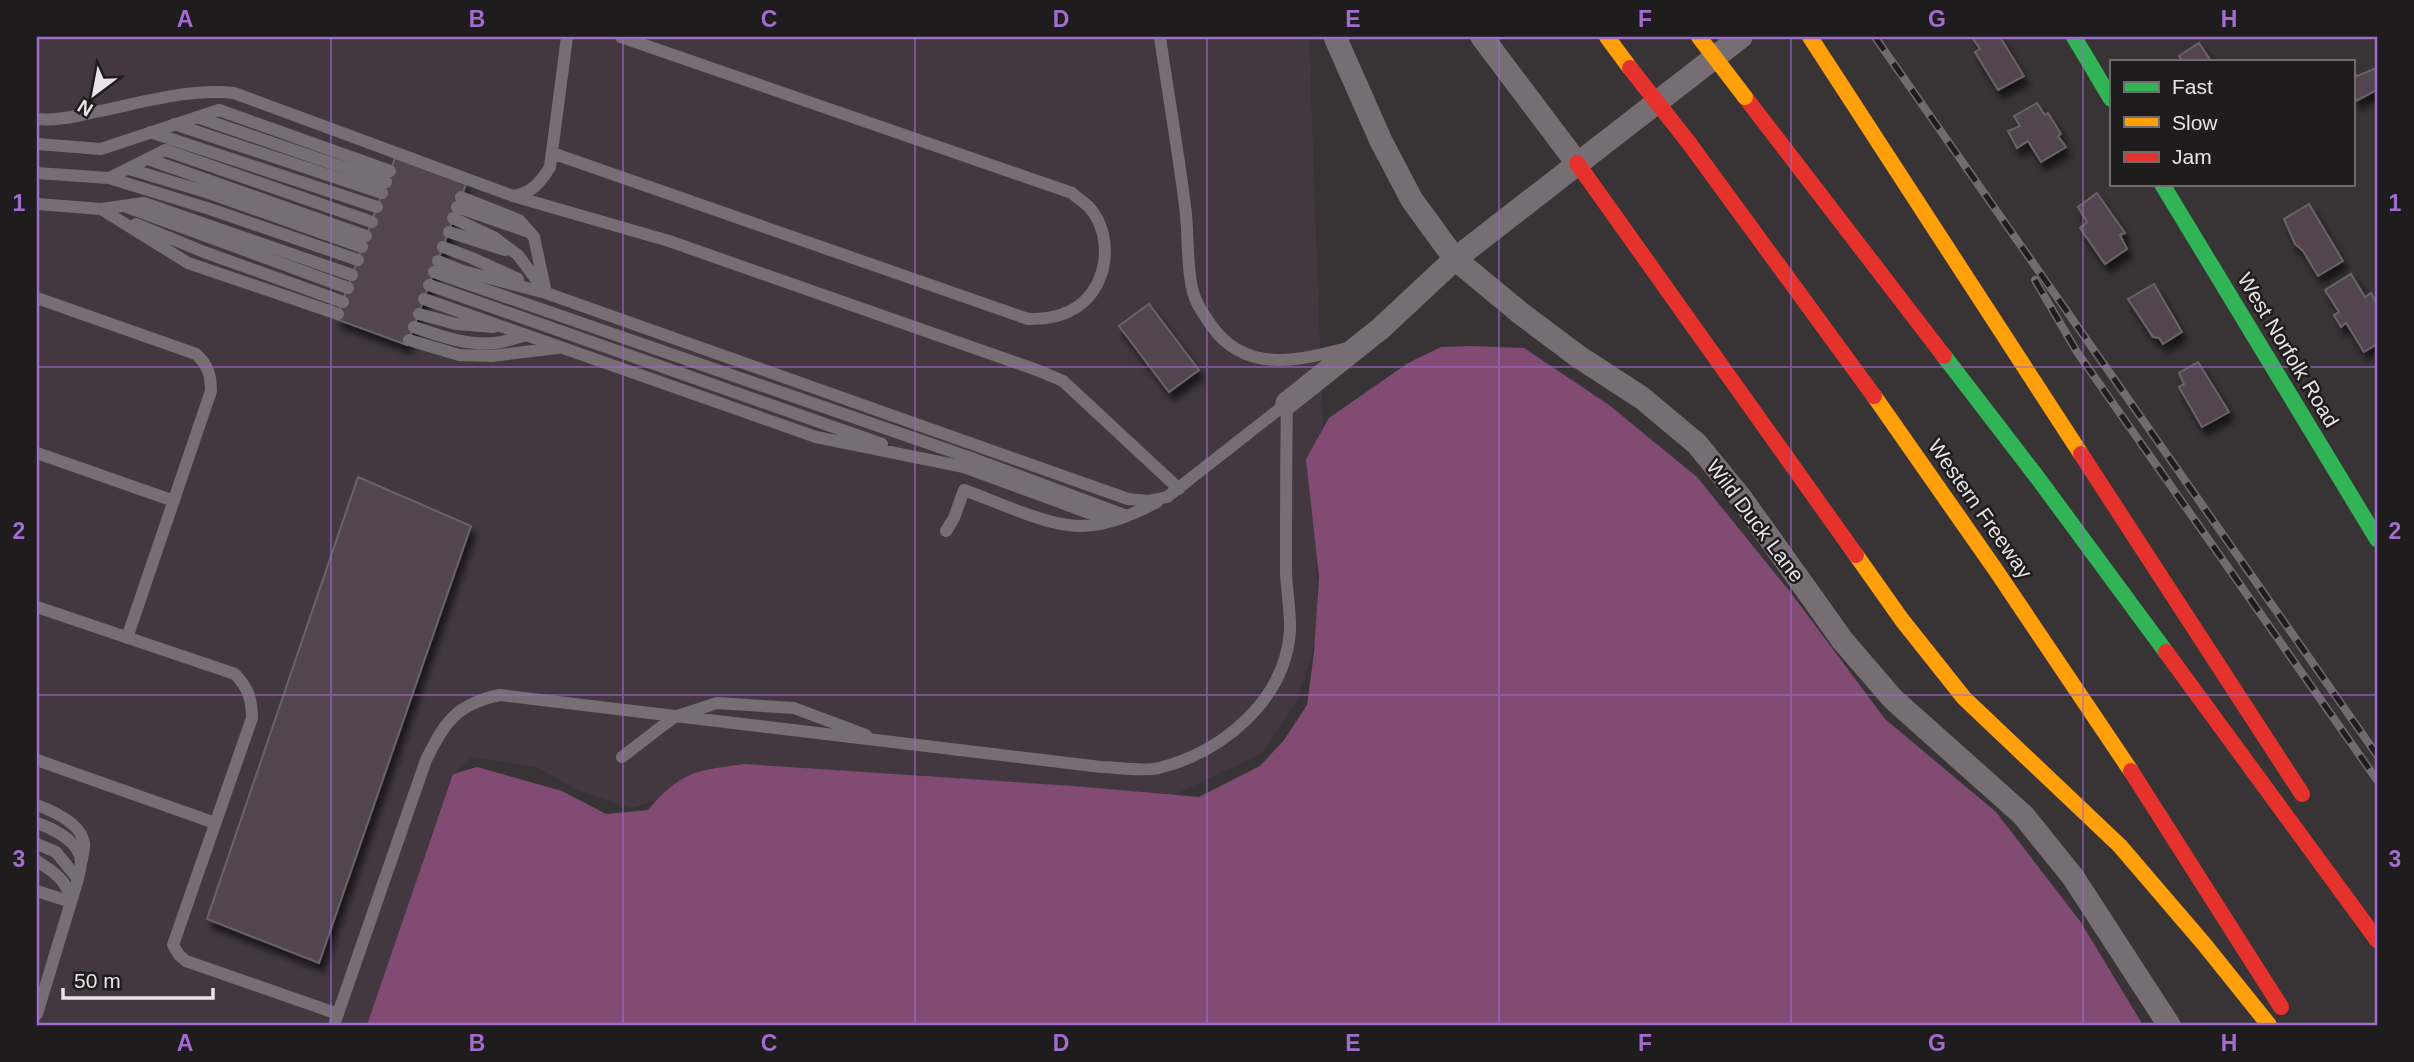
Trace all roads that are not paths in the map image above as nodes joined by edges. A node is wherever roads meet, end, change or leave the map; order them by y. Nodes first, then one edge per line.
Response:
1 (567, 37) edge
2 (621, 37) edge
3 (1160, 37) edge
4 (1335, 37) edge
5 (1482, 37) edge
6 (1607, 37) edge
7 (1699, 37) edge
8 (1741, 37) edge
9 (1810, 37) edge
10 (2074, 37) edge
11 (2110, 97) edge
12 (37, 119) edge
13 (174, 124) junction
14 (150, 131) junction
15 (37, 144) edge
16 (552, 153) junction
17 (148, 159) junction
18 (1577, 163) junction
19 (129, 169) junction
20 (37, 173) edge
21 (109, 178) junction
22 (2163, 186) edge
23 (513, 196) junction
24 (37, 204) edge
25 (123, 206) junction
26 (377, 207) dead end
27 (101, 209) junction
28 (372, 222) dead end
29 (449, 232) dead end
30 (443, 247) dead end
31 (362, 248) junction
32 (518, 255) junction
33 (1455, 259) junction
34 (433, 273) junction
35 (352, 275) dead end
36 (348, 288) dead end
37 (546, 293) junction
38 (37, 298) edge
39 (424, 299) dead end
40 (343, 302) dead end
41 (338, 314) dead end
42 (419, 314) dead end
43 (504, 326) junction
44 (527, 335) junction
45 (1361, 345) junction
46 (564, 348) junction
47 (1287, 403) junction
48 (37, 453) edge
49 (925, 460) junction
50 (1179, 489) junction
51 (1167, 497) junction
52 (174, 501) junction
53 (1127, 516) junction
54 (1111, 521) junction
55 (946, 531) dead end
56 (2377, 539) edge
57 (37, 607) edge
58 (127, 638) junction
59 (674, 717) junction
60 (884, 742) junction
61 (622, 757) dead end
62 (37, 760) edge
63 (37, 805) edge
64 (2309, 806) dead end
65 (37, 823) edge
66 (215, 823) junction
67 (37, 844) edge
68 (82, 860) junction
69 (37, 861) edge
70 (78, 879) junction
71 (37, 891) edge
72 (71, 902) junction
73 (2377, 940) edge
74 (37, 1014) edge
75 (336, 1020) edge
76 (2169, 1025) edge
77 (2269, 1025) edge
78 (2292, 1025) edge

1 - 16 lane
2 - 16 lane
3 - 45 lane
4 - 33 street, Wild Duck Lane
5 - 18 street
6 - 78 main road, Western Freeway, bridge
7 - 73 main road, bridge
8 - 18 street
9 - 64 main road
10 - 11 main road
12 - 23 lane
13 - 13 lane
13 - 14 lane
14 - 15 lane
14 - 26 lane
16 - 23 lane
17 - 19 lane
17 - 28 lane
17 - 31 lane
18 - 33 street
18 - 77 main road
19 - 21 lane
19 - 31 lane
20 - 21 lane
21 - 31 lane
22 - 56 main road, West Norfolk Road
23 - 50 lane
24 - 27 lane
25 - 27 lane
25 - 35 lane
25 - 36 lane
27 - 40 lane
27 - 41 lane
29 - 32 lane
30 - 37 lane
32 - 37 lane
32 - 37 lane
33 - 45 street
33 - 76 street, Wild Duck Lane
34 - 37 lane
34 - 49 lane
34 - 53 lane
37 - 51 lane
38 - 52 lane
39 - 43 lane
42 - 43 lane
43 - 44 lane
44 - 46 lane
44 - 46 lane
45 - 47 street
46 - 49 lane
47 - 50 lane
47 - 60 lane
48 - 52 lane
49 - 54 lane
50 - 51 lane
51 - 53 lane
52 - 58 lane
53 - 54 lane
54 - 55 lane
57 - 58 lane
58 - 66 lane
59 - 60 lane
59 - 60 lane
59 - 61 lane
59 - 75 lane
62 - 66 lane
63 - 68 lane
65 - 68 lane
66 - 75 lane
67 - 70 lane
68 - 70 lane
69 - 72 lane
70 - 72 lane
71 - 72 lane
72 - 74 lane

